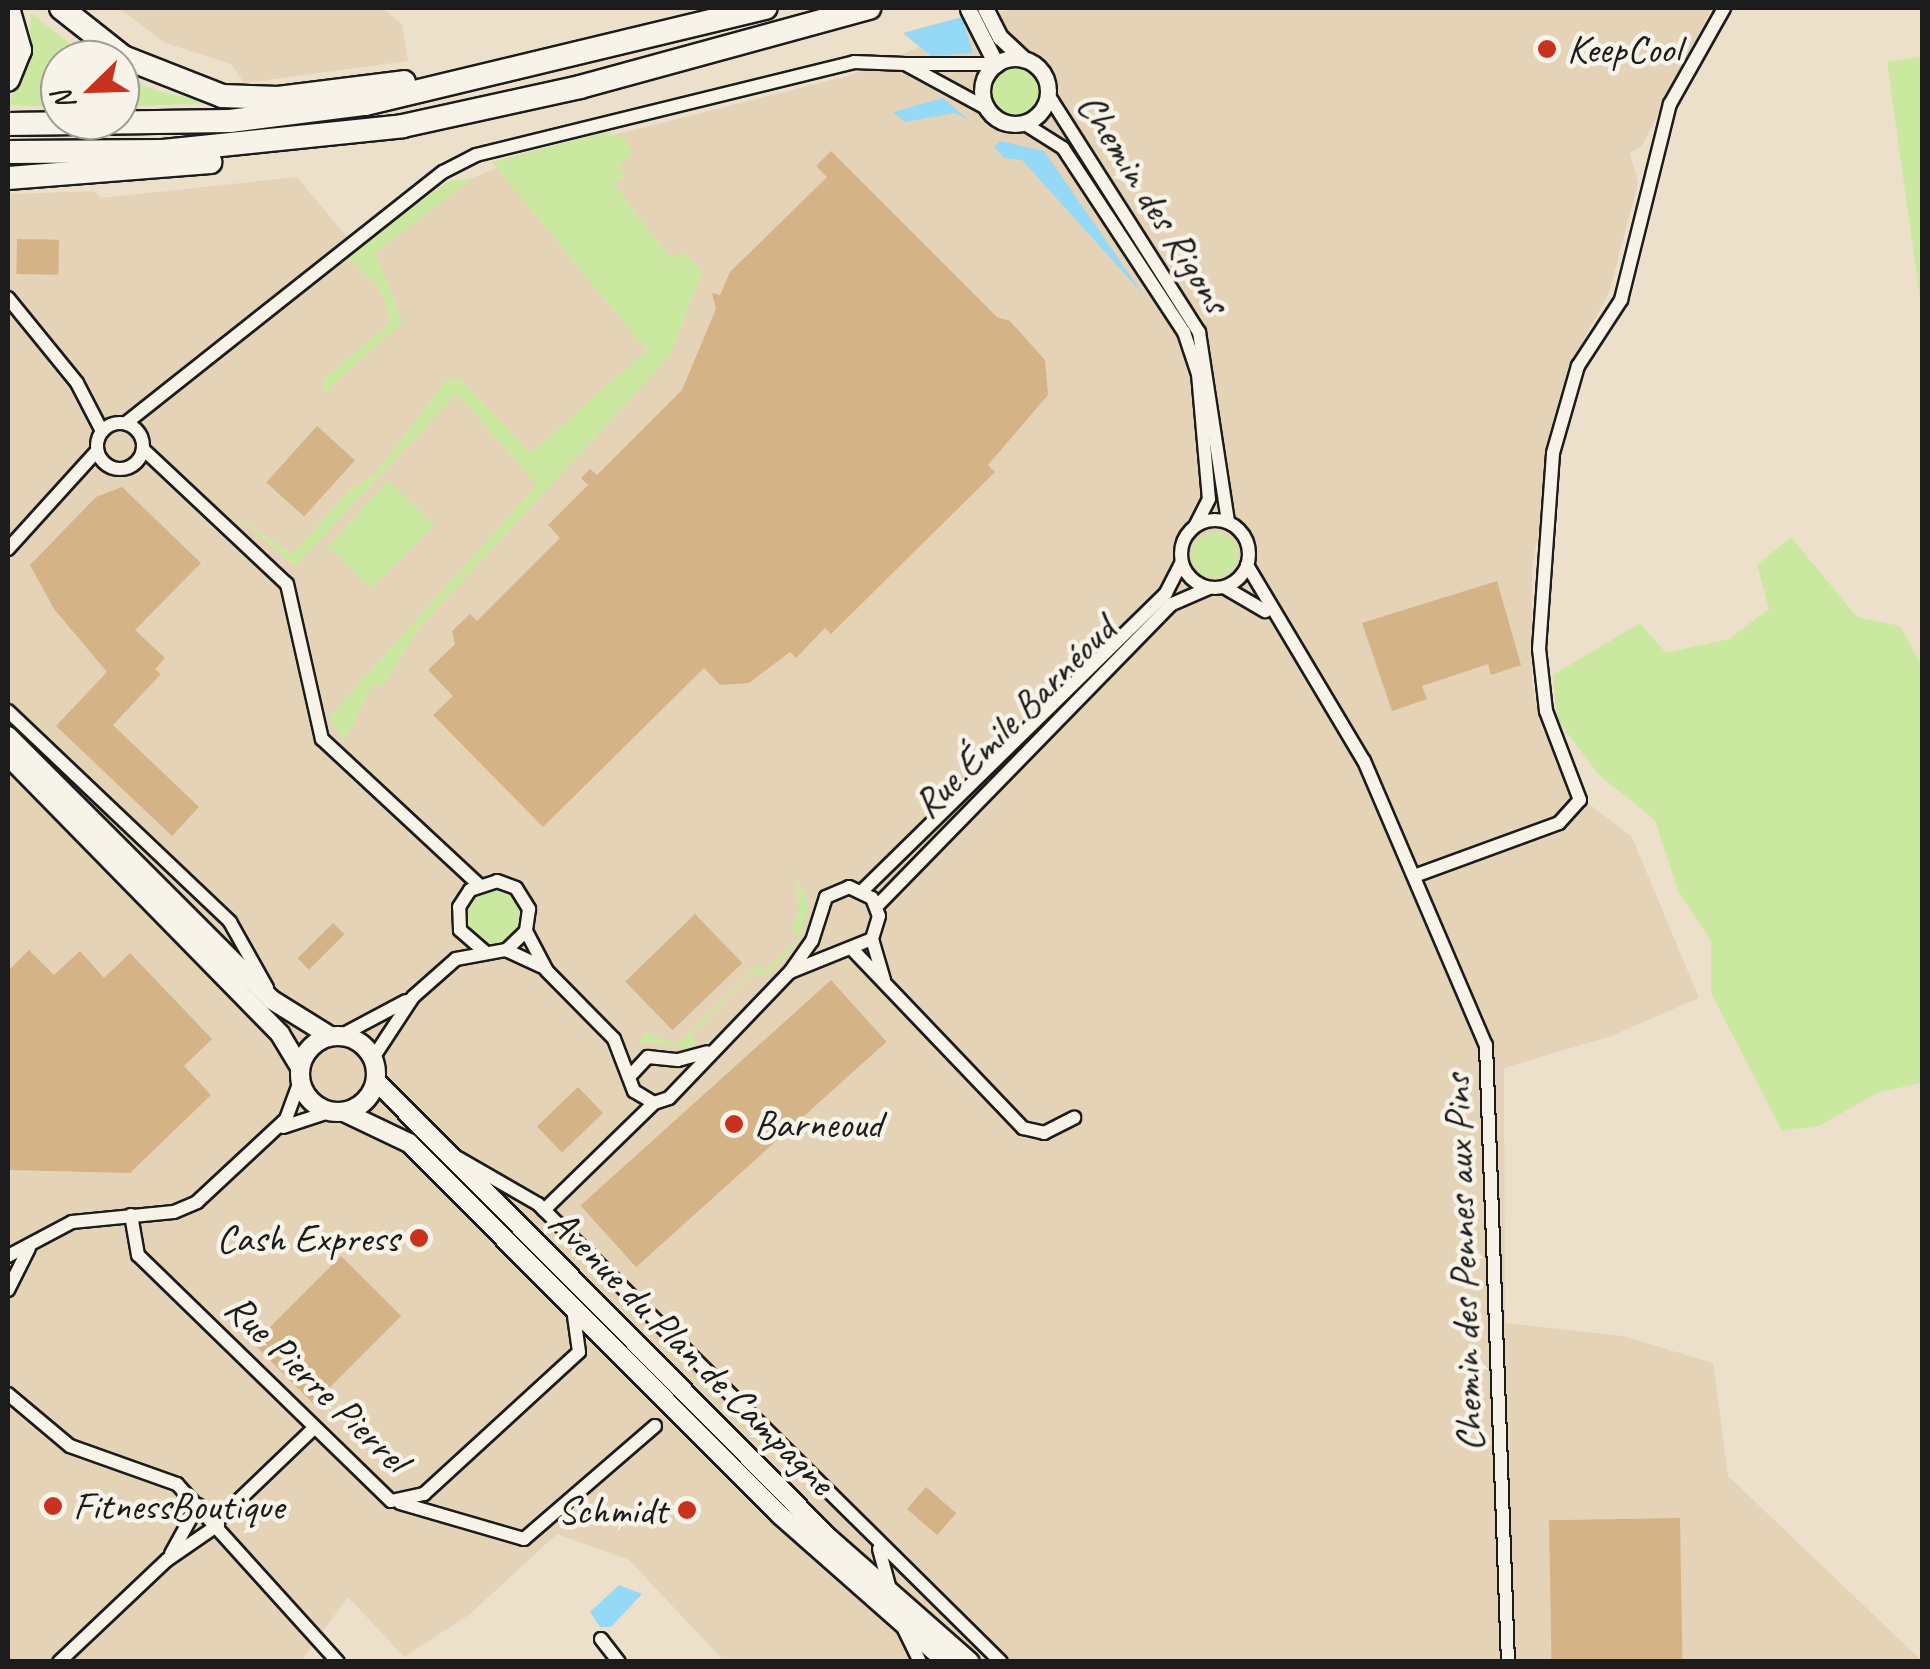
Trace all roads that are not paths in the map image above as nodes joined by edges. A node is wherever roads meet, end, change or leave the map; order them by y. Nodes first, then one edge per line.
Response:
1 (8, 8) edge
2 (61, 8) edge
3 (766, 8) edge
4 (869, 8) edge
5 (977, 8) edge
6 (1724, 8) edge
7 (1024, 59) junction
8 (906, 64) junction
9 (996, 64) junction
10 (8, 80) edge
11 (442, 90) junction
12 (1049, 96) junction
13 (986, 108) junction
14 (8, 124) edge
15 (1025, 124) junction
16 (285, 141) junction
17 (8, 152) edge
18 (8, 178) edge
19 (8, 298) edge
20 (180, 384) junction
21 (114, 426) junction
22 (142, 442) junction
23 (97, 451) junction
24 (132, 466) junction
25 (112, 468) junction
26 (162, 474) junction
27 (68, 486) junction
28 (1228, 522) junction
29 (1195, 526) junction
30 (8, 549) edge
31 (1181, 562) junction
32 (1247, 565) junction
33 (1224, 587) junction
34 (1209, 588) junction
35 (1271, 616) junction
36 (8, 711) edge
37 (8, 736) edge
38 (8, 756) edge
39 (440, 857) junction
40 (1417, 875) junction
41 (478, 884) junction
42 (863, 890) junction
43 (464, 897) junction
44 (877, 906) junction
45 (818, 924) junction
46 (460, 930) junction
47 (526, 932) junction
48 (872, 939) junction
49 (848, 948) junction
50 (506, 950) junction
51 (486, 952) junction
52 (442, 967) junction
53 (547, 971) junction
54 (790, 972) junction
55 (885, 982) junction
56 (413, 997) junction
57 (272, 1000) junction
58 (334, 1036) junction
59 (614, 1040) junction
60 (712, 1049) junction
61 (648, 1057) junction
62 (373, 1058) junction
63 (668, 1060) junction
64 (300, 1074) junction
65 (631, 1076) junction
66 (376, 1081) junction
67 (674, 1093) junction
68 (654, 1103) junction
69 (336, 1112) junction
70 (1074, 1118) dead end
71 (269, 1138) junction
72 (442, 1151) junction
73 (544, 1210) junction
74 (131, 1215) junction
75 (38, 1240) junction
76 (8, 1256) edge
77 (8, 1289) edge
78 (8, 1304) edge
79 (573, 1309) junction
80 (8, 1394) edge
81 (655, 1426) dead end
82 (313, 1429) junction
83 (398, 1502) junction
84 (198, 1505) junction
85 (216, 1522) junction
86 (878, 1547) junction
87 (167, 1560) junction
88 (892, 1595) junction
89 (901, 1622) junction
90 (601, 1640) dead end
91 (59, 1662) edge
92 (338, 1662) edge
93 (619, 1662) edge
94 (920, 1662) edge
95 (947, 1662) edge
96 (970, 1662) edge
97 (1000, 1662) edge
98 (1508, 1662) edge

1 - 10 highway
2 - 11 highway
3 - 11 highway
4 - 16 highway
5 - 7 street
5 - 9 street
6 - 40 street
7 - 9 street
7 - 12 street
8 - 9 street
8 - 13 street
8 - 20 street
9 - 13 street
11 - 14 highway
12 - 15 street
12 - 28 street, Chemin des Rigons
13 - 15 street
15 - 29 street, Chemin des Rigons
16 - 17 highway
16 - 18 highway
19 - 21 street
20 - 21 street
20 - 22 street
21 - 22 street
21 - 23 street
22 - 24 street
22 - 26 street
23 - 25 street
23 - 27 street
24 - 25 street
24 - 26 street
25 - 27 street
26 - 39 street
27 - 30 street
28 - 29 street
28 - 32 street
29 - 31 street
31 - 34 street
31 - 42 street, Rue Émile Barnéoud
32 - 33 street
32 - 35 street, Chemin des Pennes aux Pins
33 - 34 street
33 - 35 street, Chemin des Pennes aux Pins
34 - 44 street, Rue Émile Barnéoud
35 - 40 street, Chemin des Pennes aux Pins
36 - 57 street
37 - 57 main road
38 - 64 main road
39 - 41 street
39 - 43 street
40 - 98 street, Chemin des Pennes aux Pins
41 - 43 street
41 - 47 street
42 - 44 street
42 - 45 street, Rue Émile Barnéoud
43 - 46 street
44 - 48 street
45 - 49 street
45 - 54 street, Rue Émile Barnéoud
46 - 51 street
46 - 52 street
47 - 50 street
47 - 53 street
48 - 49 street, Rue Émile Barnéoud
48 - 55 street
49 - 54 street, Rue Émile Barnéoud
49 - 55 street
50 - 51 street
50 - 53 street
51 - 52 street
52 - 56 street
53 - 59 street
54 - 60 street, Rue Émile Barnéoud
55 - 70 street
56 - 58 street
56 - 62 street
57 - 58 main road
58 - 62 main road
58 - 64 main road
59 - 61 street
59 - 65 street
60 - 63 street
60 - 67 street, Rue Émile Barnéoud
61 - 63 street
61 - 65 street
62 - 66 main road
63 - 67 street
64 - 69 main road
64 - 71 street
65 - 68 street
66 - 69 main road
66 - 72 main road, Avenue du Plan de Campagne
67 - 68 street
68 - 73 street
69 - 71 street
69 - 79 main road, Avenue du Plan de Campagne
71 - 74 street
72 - 73 street
72 - 88 main road, Avenue du Plan de Campagne
73 - 86 street
74 - 75 street
74 - 82 street, Rue Pierre Pierrel
75 - 76 street
75 - 77 street
77 - 78 street
79 - 83 street, Rue Pierre Pierrel
79 - 89 main road, Avenue du Plan de Campagne
80 - 84 street
81 - 83 street
82 - 83 street, Rue Pierre Pierrel
82 - 85 street
84 - 85 street
84 - 87 street
85 - 87 street
85 - 92 street
86 - 88 street
86 - 97 street
87 - 91 street
88 - 96 main road, Avenue du Plan de Campagne
89 - 94 street
89 - 95 main road, Avenue du Plan de Campagne
90 - 93 street

